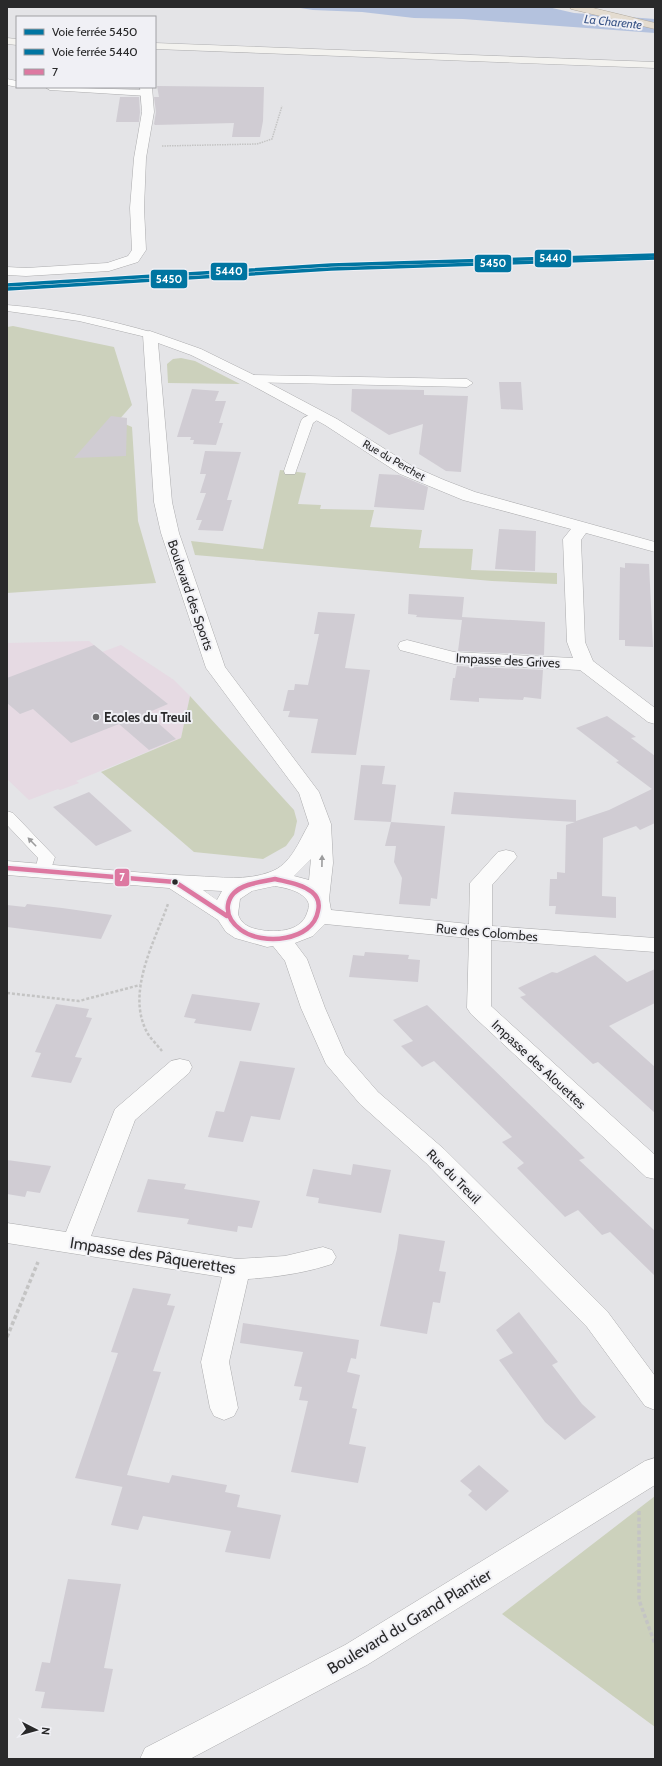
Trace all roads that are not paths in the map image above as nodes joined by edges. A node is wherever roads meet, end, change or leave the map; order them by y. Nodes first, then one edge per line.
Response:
1 (575, 7) edge
2 (608, 7) edge
3 (655, 18) edge
4 (655, 26) edge
5 (156, 46) edge
6 (655, 65) edge
7 (62, 88) edge
8 (147, 90) edge
9 (7, 271) edge
10 (7, 308) edge
11 (150, 335) junction
12 (250, 379) junction
13 (467, 383) dead end
14 (318, 415) junction
15 (290, 472) dead end
16 (582, 527) junction
17 (655, 547) edge
18 (408, 646) dead end
19 (585, 664) junction
20 (655, 718) edge
21 (7, 816) edge
22 (320, 824) junction
23 (506, 857) dead end
24 (7, 868) edge
25 (43, 871) junction
26 (275, 879) junction
27 (175, 882) junction
28 (244, 885) junction
29 (319, 907) junction
30 (227, 916) junction
31 (479, 932) junction
32 (279, 940) junction
33 (655, 945) edge
34 (180, 1067) road end
35 (655, 1170) edge
36 (7, 1233) edge
37 (75, 1243) junction
38 (323, 1257) dead end
39 (237, 1269) junction
40 (655, 1398) edge
41 (224, 1408) dead end
42 (647, 1475) edge
43 (157, 1759) edge

1 - 4 highway
2 - 3 highway
5 - 6 main road
7 - 8 lane
8 - 9 street
10 - 11 lane
11 - 12 street, Rue du Perchet
11 - 22 street, Boulevard des Sports
12 - 13 lane
12 - 14 street, Rue du Perchet
14 - 15 lane
14 - 16 street, Rue du Perchet
16 - 17 street, Rue du Perchet
16 - 19 street
18 - 19 street, Impasse des Grives
19 - 20 street
25 -> 21 lane
22 - 26 street
29 -> 22 street, Boulevard des Sports
23 - 31 street, Impasse des Alouettes
24 - 25 street
25 - 27 street
26 - 28 street
26 - 29 street
27 - 28 street
27 - 30 street
28 - 30 street
29 - 31 street, Rue des Colombes
29 - 32 street
30 - 32 street
31 - 33 street, Rue des Colombes
31 - 35 street, Impasse des Alouettes
32 - 40 street, Rue du Treuil
34 - 37 street
36 - 37 street, Impasse des Pâquerettes
37 - 39 street, Impasse des Pâquerettes
38 - 39 street, Impasse des Pâquerettes
39 - 41 street
42 - 43 street, Boulevard du Grand Plantier

